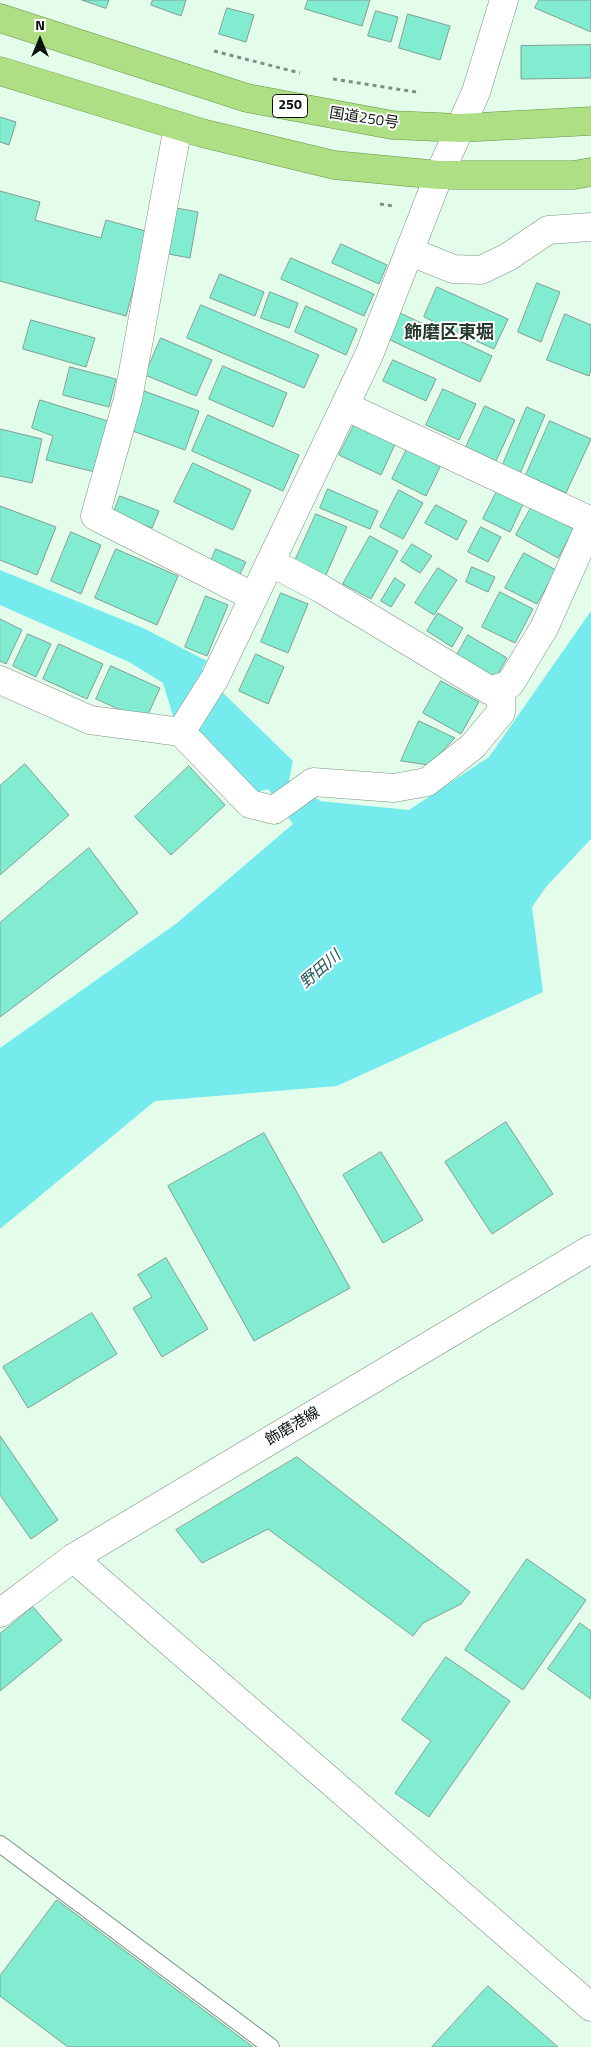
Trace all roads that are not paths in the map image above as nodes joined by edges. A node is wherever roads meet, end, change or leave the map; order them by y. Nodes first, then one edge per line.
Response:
1 (504, 0) edge
2 (0, 18) edge
3 (0, 71) edge
4 (591, 122) edge
5 (178, 126) junction
6 (460, 128) junction
7 (591, 172) edge
8 (439, 175) junction
9 (591, 227) edge
10 (409, 251) junction
11 (345, 406) junction
12 (591, 522) edge
13 (270, 562) junction
14 (254, 597) junction
15 (0, 680) edge
16 (501, 687) junction
17 (181, 732) junction
18 (591, 1249) edge
19 (73, 1558) junction
20 (0, 1613) edge
21 (0, 1844) edge
22 (591, 2007) edge
23 (272, 2047) edge

1 - 6 street
2 - 6 highway, 国道250号 / 250
3 - 5 highway
4 - 6 highway, 国道250号 / 250
5 - 8 highway
5 - 14 street
6 - 8 street
7 - 8 highway
8 - 10 street
9 - 10 street
10 - 11 street
11 - 12 street
11 - 13 street
12 - 16 street
13 - 14 street
13 - 16 street
14 - 17 street
15 - 17 street
16 - 17 street
18 - 19 street, 飾磨港線
19 - 20 street, 飾磨港線
19 - 22 street
21 - 23 lane

